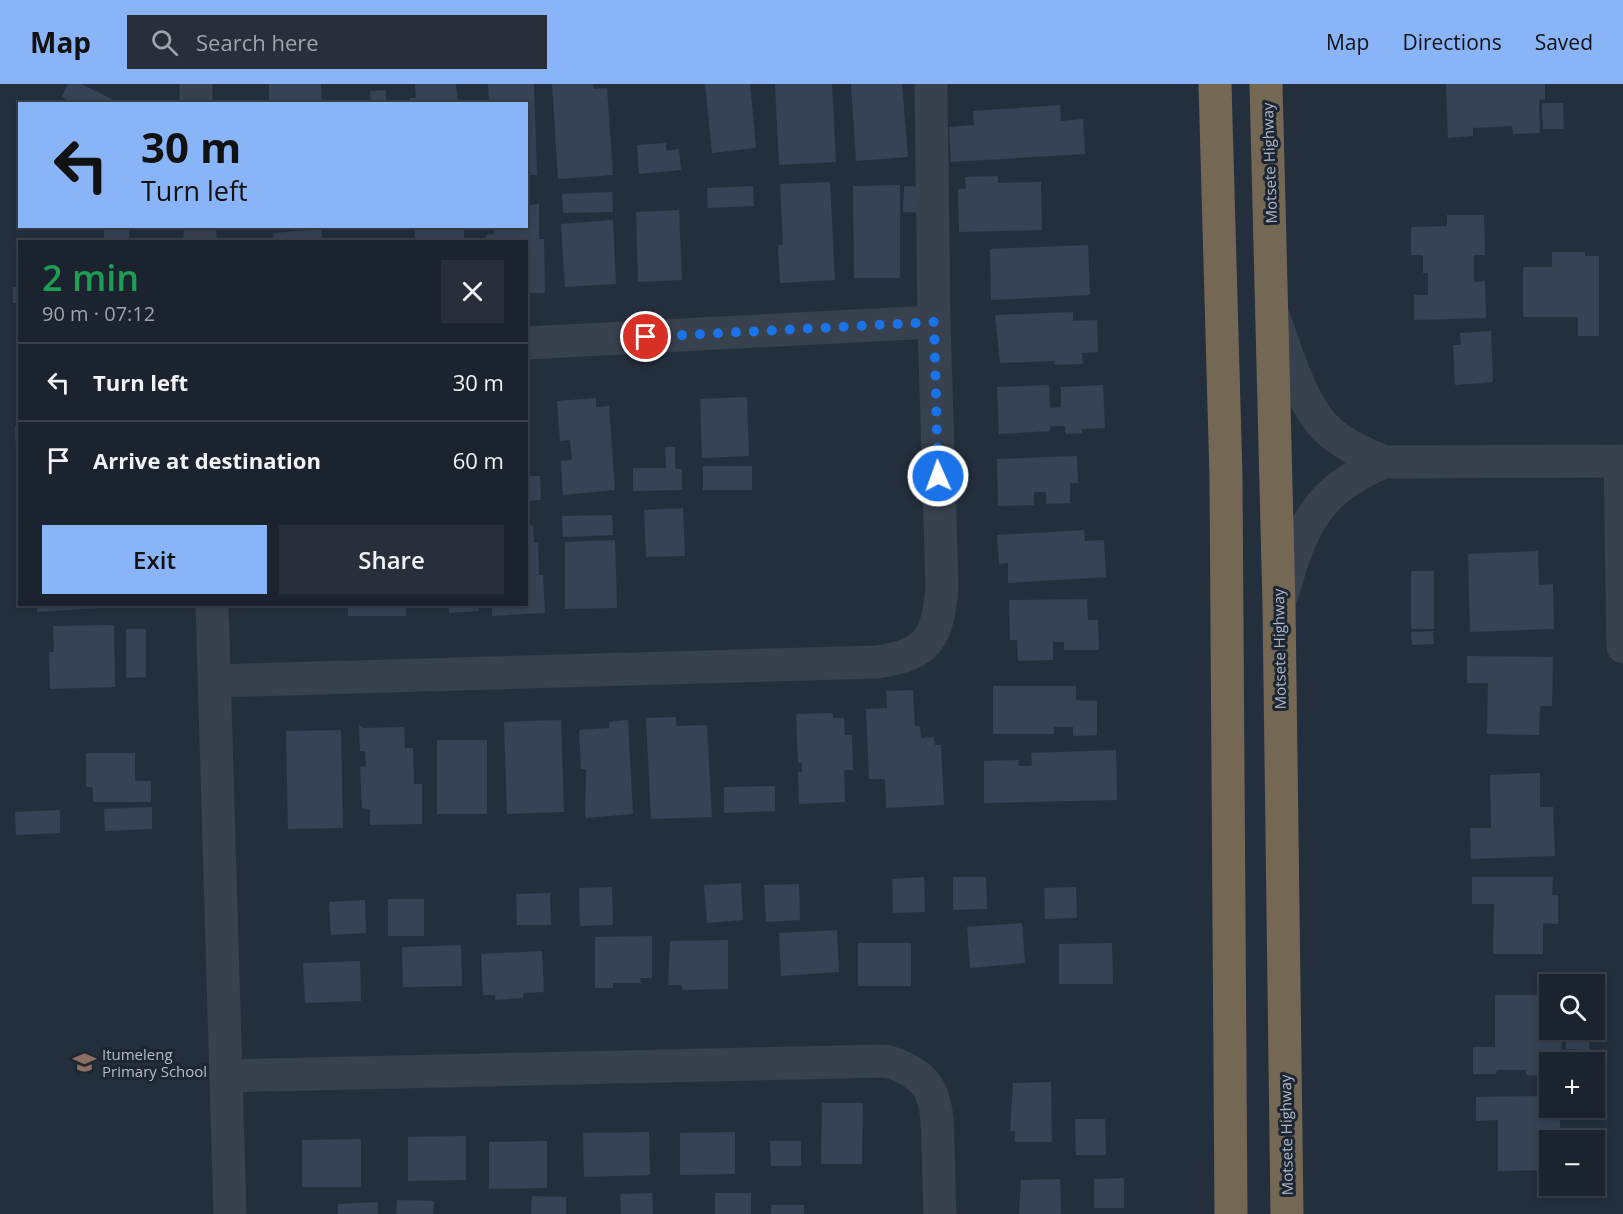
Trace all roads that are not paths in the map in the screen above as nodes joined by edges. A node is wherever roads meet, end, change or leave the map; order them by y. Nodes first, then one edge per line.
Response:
1 (196, 84) edge
2 (931, 84) edge
3 (1215, 84) edge
4 (1266, 84) edge
5 (196, 102) edge
6 (1273, 316) junction
7 (934, 322) junction
8 (528, 343) edge
9 (1622, 461) edge
10 (1384, 462) junction
11 (212, 606) edge
12 (1279, 606) junction
13 (1623, 647) edge
14 (215, 681) junction
15 (226, 1076) junction
16 (230, 1214) edge
17 (940, 1214) edge
18 (1231, 1214) edge
19 (1287, 1214) edge

1 - 5 street
2 - 7 street
3 - 18 highway
4 - 6 highway, Motsete Highway
6 - 10 street
6 - 12 highway, Motsete Highway
7 - 8 street
7 - 14 street
9 - 10 street
9 - 13 street
10 - 12 street
11 - 14 street
12 - 19 highway, Motsete Highway
14 - 15 street
15 - 16 street
15 - 17 street

